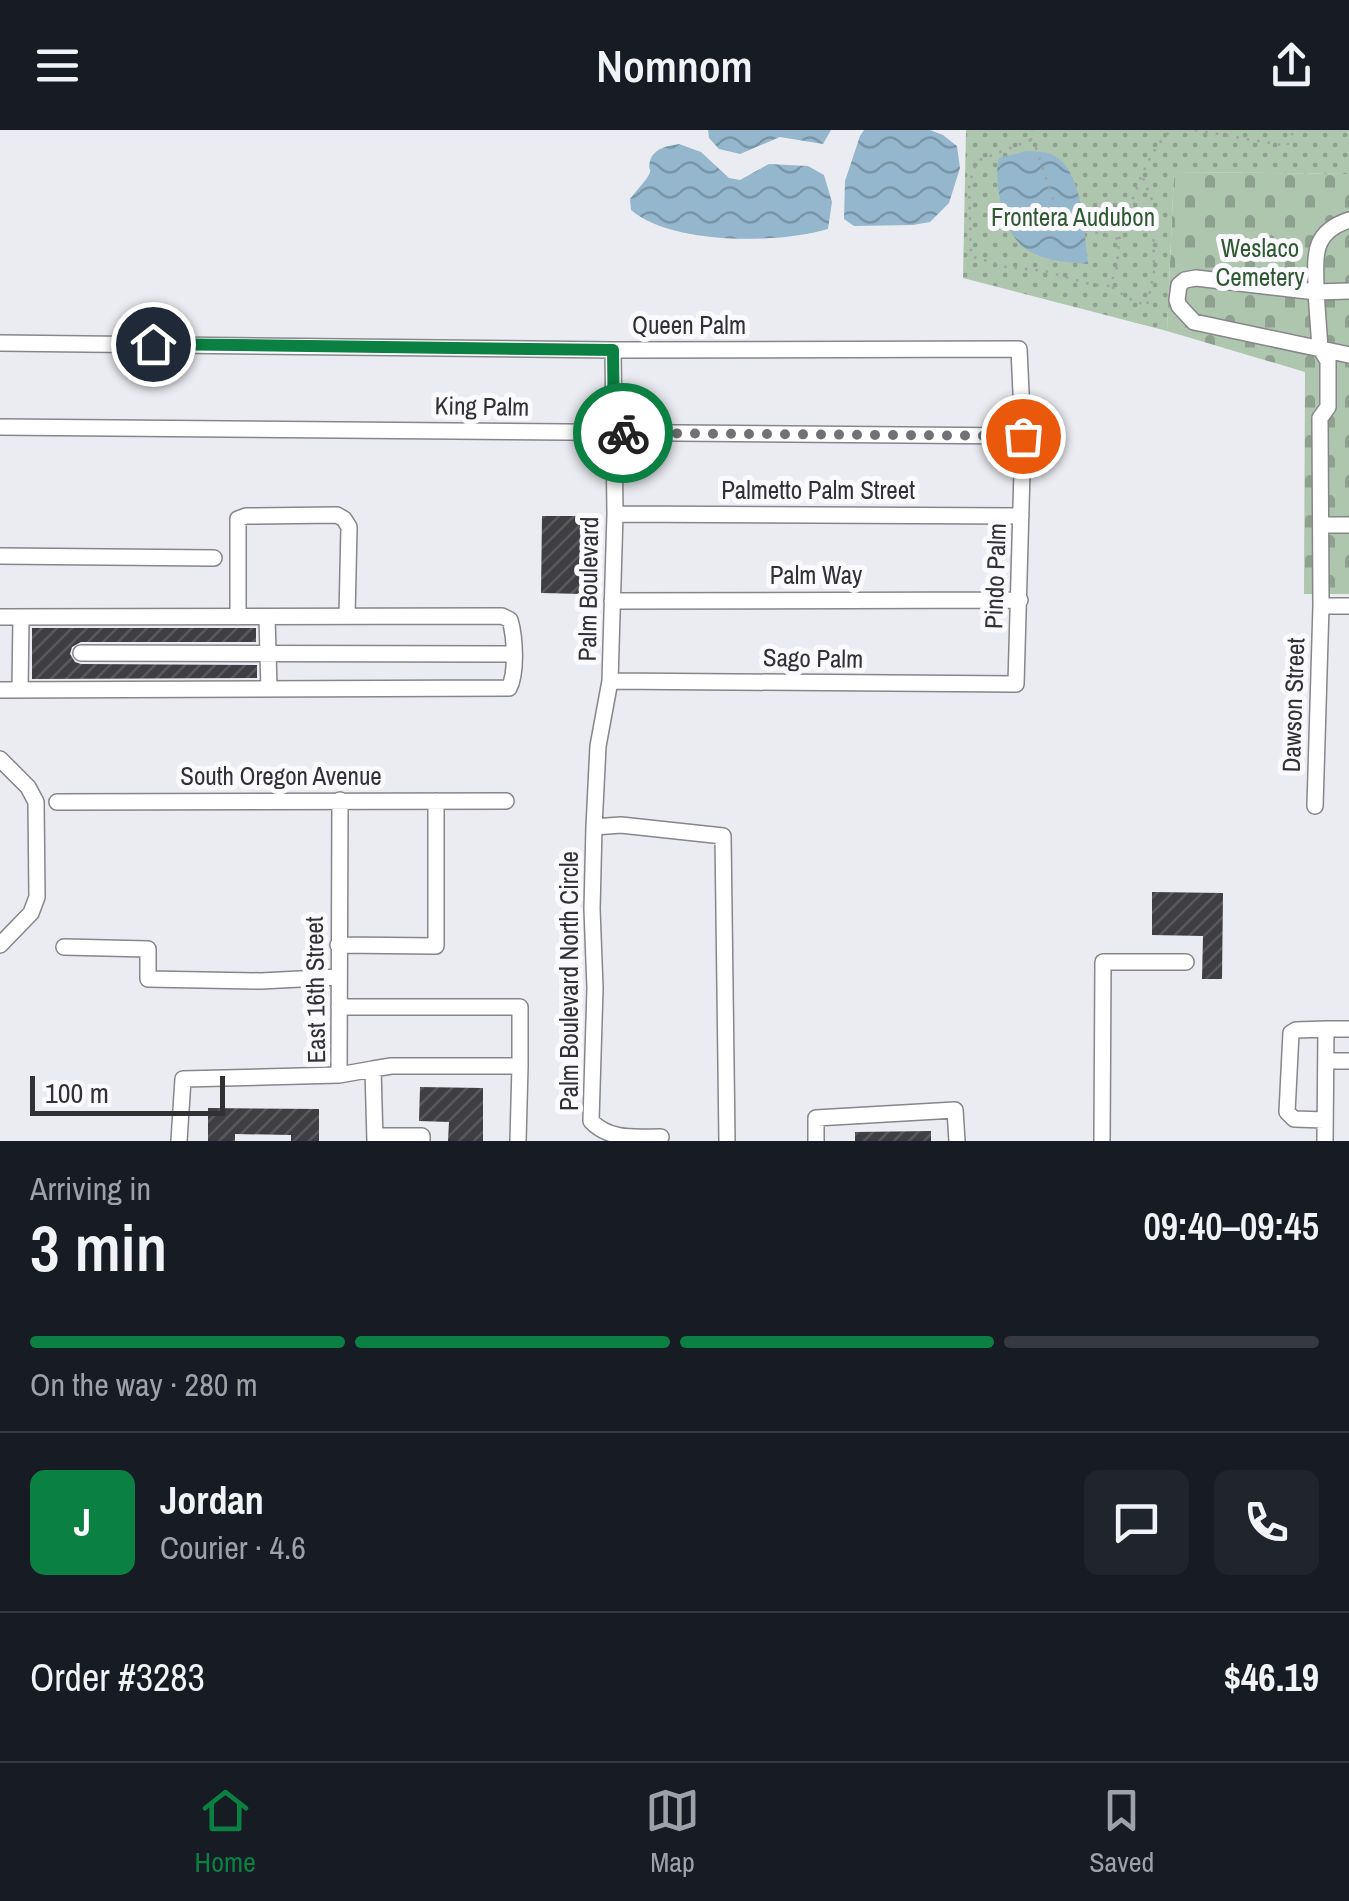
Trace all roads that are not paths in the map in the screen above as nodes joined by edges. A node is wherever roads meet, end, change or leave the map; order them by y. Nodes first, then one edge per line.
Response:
1 (1349, 220) edge
2 (1316, 292) junction
3 (1349, 292) edge
4 (0, 343) edge
5 (1320, 348) junction
6 (1019, 349) joint
7 (613, 350) junction
8 (1349, 355) edge
9 (0, 427) edge
10 (614, 432) junction
11 (1023, 436) junction
12 (615, 514) junction
13 (1022, 516) junction
14 (1320, 525) junction
15 (1349, 525) edge
16 (0, 556) edge
17 (214, 558) dead end
18 (1020, 600) junction
19 (612, 601) junction
20 (1321, 606) junction
21 (1349, 606) edge
22 (347, 616) junction
23 (0, 617) edge
24 (20, 617) junction
25 (238, 617) junction
26 (268, 617) junction
27 (82, 653) dead end
28 (268, 654) junction
29 (513, 654) junction
30 (610, 681) junction
31 (1016, 684) joint
32 (270, 688) junction
33 (0, 690) edge
34 (20, 690) junction
35 (0, 760) edge
36 (340, 800) junction
37 (436, 801) junction
38 (506, 801) dead end
39 (57, 802) dead end
40 (1315, 806) dead end
41 (594, 827) junction
42 (338, 945) junction
43 (0, 946) edge
44 (64, 948) dead end
45 (1186, 962) dead end
46 (339, 977) junction
47 (339, 1007) junction
48 (1326, 1029) junction
49 (1349, 1029) edge
50 (1326, 1061) junction
51 (1349, 1062) edge
52 (520, 1066) junction
53 (374, 1069) junction
54 (339, 1075) junction
55 (1325, 1120) junction
56 (661, 1137) dead end
57 (374, 1138) edge
58 (179, 1141) edge
59 (422, 1141) edge
60 (518, 1141) edge
61 (727, 1141) edge
62 (816, 1141) edge
63 (956, 1141) edge
64 (1102, 1141) edge
65 (1325, 1141) edge

1 - 2 street, Dawson Street
2 - 3 street
2 - 5 street, Dawson Street
2 - 5 street
4 - 7 street, Queen Palm
5 - 8 street
5 - 14 street, Dawson Street
6 - 7 street, Queen Palm
6 - 11 street, Pindo Palm
7 - 10 street, Palm Boulevard
9 - 10 street, King Palm
10 - 11 street, King Palm
10 - 12 street, Palm Boulevard
11 - 13 street, Pindo Palm
12 - 13 street, Palmetto Palm Street
12 - 19 street, Palm Boulevard
13 - 18 street, Pindo Palm
14 - 15 street
14 - 20 street, Dawson Street
16 - 17 street
18 - 19 street, Palm Way
18 - 31 street, Pindo Palm
19 - 30 street, Palm Boulevard
20 - 21 street
20 - 40 street, Dawson Street
22 - 25 street
22 - 26 street
22 - 29 street
23 - 24 street
24 - 25 street
24 - 34 street
25 - 26 street
26 - 28 street
27 - 28 street
28 - 29 street
28 - 32 street
29 - 32 street
30 - 31 street, Sago Palm
30 - 41 street, Palm Boulevard
32 - 34 street
33 - 34 street
35 - 43 street
36 - 37 street, South Oregon Avenue
36 - 39 street, South Oregon Avenue
36 - 42 street, East 16th Street
37 - 38 street, South Oregon Avenue
37 - 42 street
41 - 56 street, Palm Boulevard North Circle
41 - 61 street
42 - 46 street, East 16th Street
44 - 46 street
45 - 64 street
46 - 47 street, East 16th Street
47 - 52 street
47 - 54 street, East 16th Street
48 - 49 street
48 - 50 street
48 - 55 street
50 - 51 street
50 - 55 street
52 - 53 street, East 16th Street
52 - 60 street
53 - 54 street, East 16th Street
53 - 57 street
54 - 58 street
55 - 65 street
57 - 59 street
62 - 63 street

